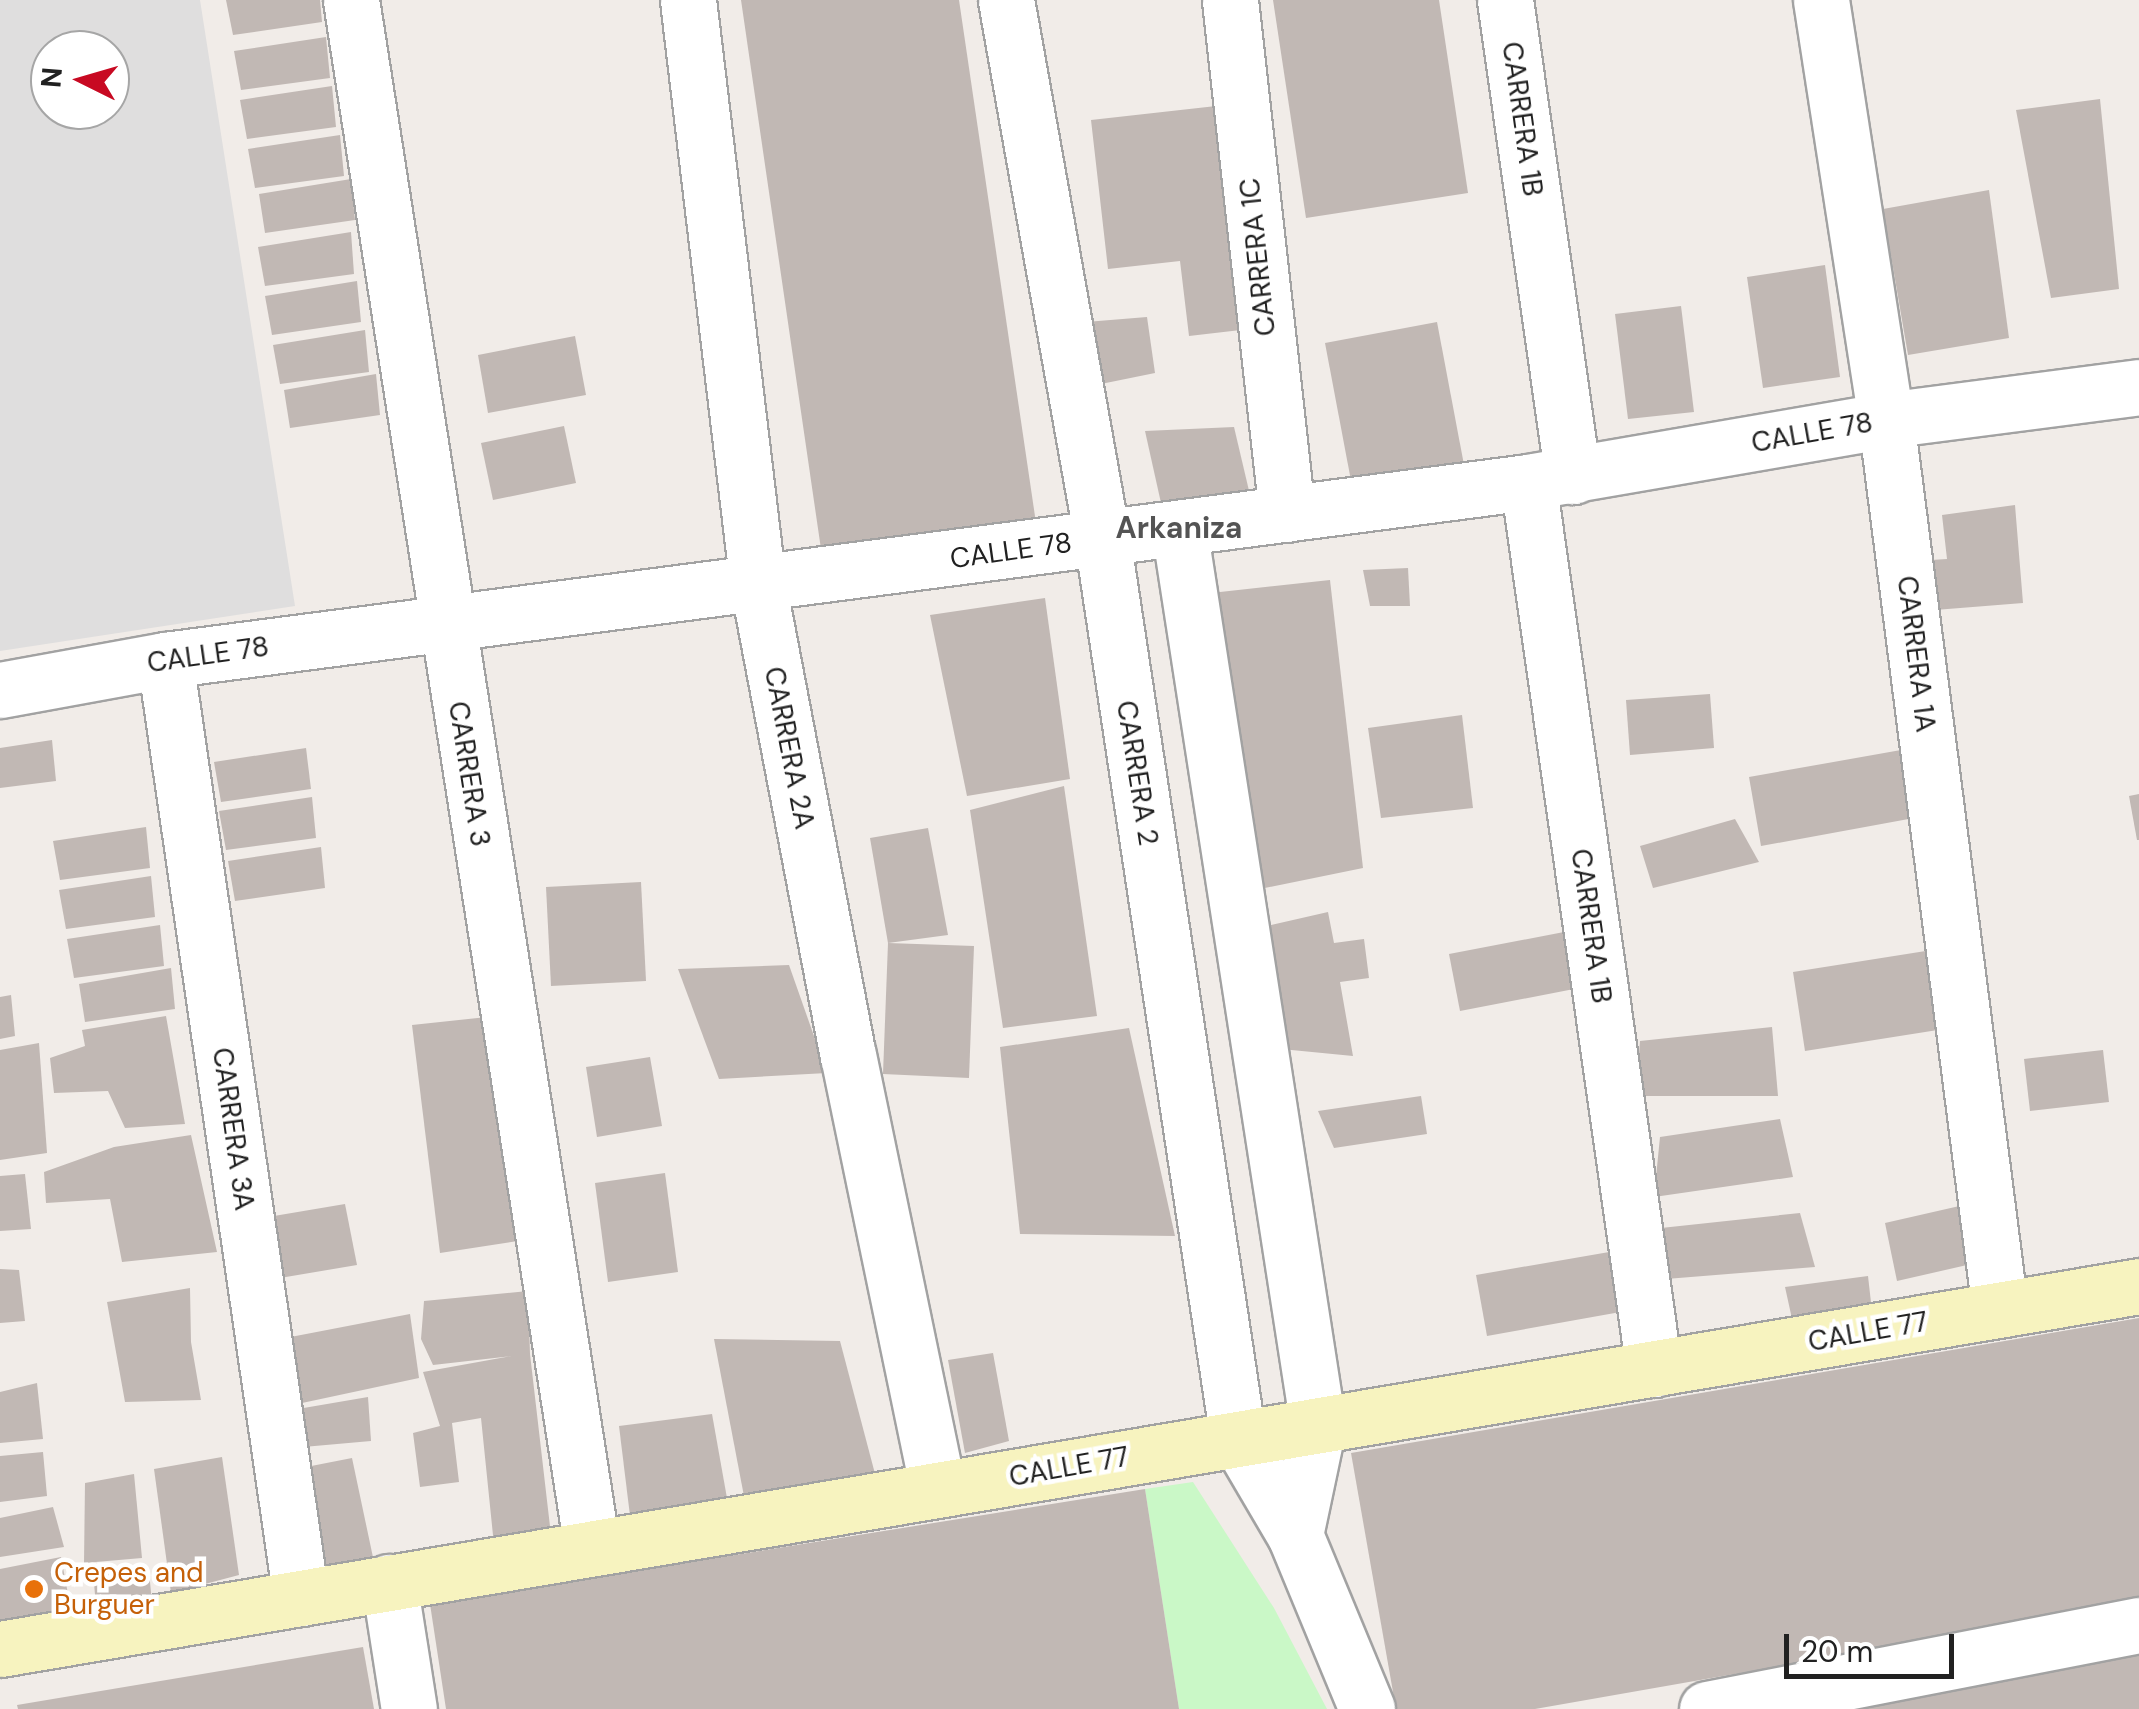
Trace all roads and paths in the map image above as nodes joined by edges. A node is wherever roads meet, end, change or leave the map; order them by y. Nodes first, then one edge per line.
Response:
1 (351, 0) edge
2 (688, 0) edge
3 (1006, 0) edge
4 (1230, 0) edge
5 (1505, 0) edge
6 (1821, 0) edge
7 (2139, 387) edge
8 (1886, 420) junction
9 (1550, 479) junction
10 (1287, 514) junction
11 (1180, 528) junction
12 (1102, 538) junction
13 (758, 585) junction
14 (445, 623) junction
15 (165, 660) junction
16 (0, 690) edge
17 (2139, 1286) edge
18 (2000, 1310) junction
19 (1654, 1368) junction
20 (1318, 1426) junction
21 (1238, 1438) junction
22 (938, 1489) junction
23 (1295, 1534) junction
24 (592, 1548) junction
25 (390, 1582) junction
26 (301, 1598) junction
27 (2139, 1626) edge
28 (0, 1649) edge
29 (1765, 1704) edge
30 (410, 1709) edge
31 (1368, 1709) edge
32 (1707, 1709) edge

1 - 14 street, CARRERA 3
2 - 13 street, CARRERA 2A
3 - 12 street, CARRERA 2
4 - 10 street, CARRERA 1C
5 - 9 street, CARRERA 1B
6 - 8 street, CARRERA 1A
7 - 8 street, CALLE 78
8 - 9 street, CALLE 78
8 - 18 street, CARRERA 1A
9 - 10 street, CALLE 78
9 - 19 street, CARRERA 1B
10 - 11 street, CALLE 78
11 - 12 street, CALLE 78
11 - 20 street
12 - 13 street, CALLE 78
12 - 21 street, CARRERA 2
13 - 14 street, CALLE 78
13 - 22 street, CARRERA 2A
14 - 15 street, CALLE 78
14 - 24 street, CARRERA 3
15 - 16 street, CALLE 78
15 - 26 street, CARRERA 3A
17 - 18 street, CALLE 77
18 - 19 street, CALLE 77
19 - 20 street, CALLE 77
20 - 21 street, CALLE 77
20 - 23 street
21 - 22 street, CALLE 77
21 - 23 street, CARRERA 2
22 - 24 street, CALLE 77
23 - 31 street, CARRERA 2
24 - 25 street, CALLE 77
25 - 26 street, CALLE 77
25 - 30 street
26 - 28 street, CALLE 77
27 - 29 street
29 - 32 street

